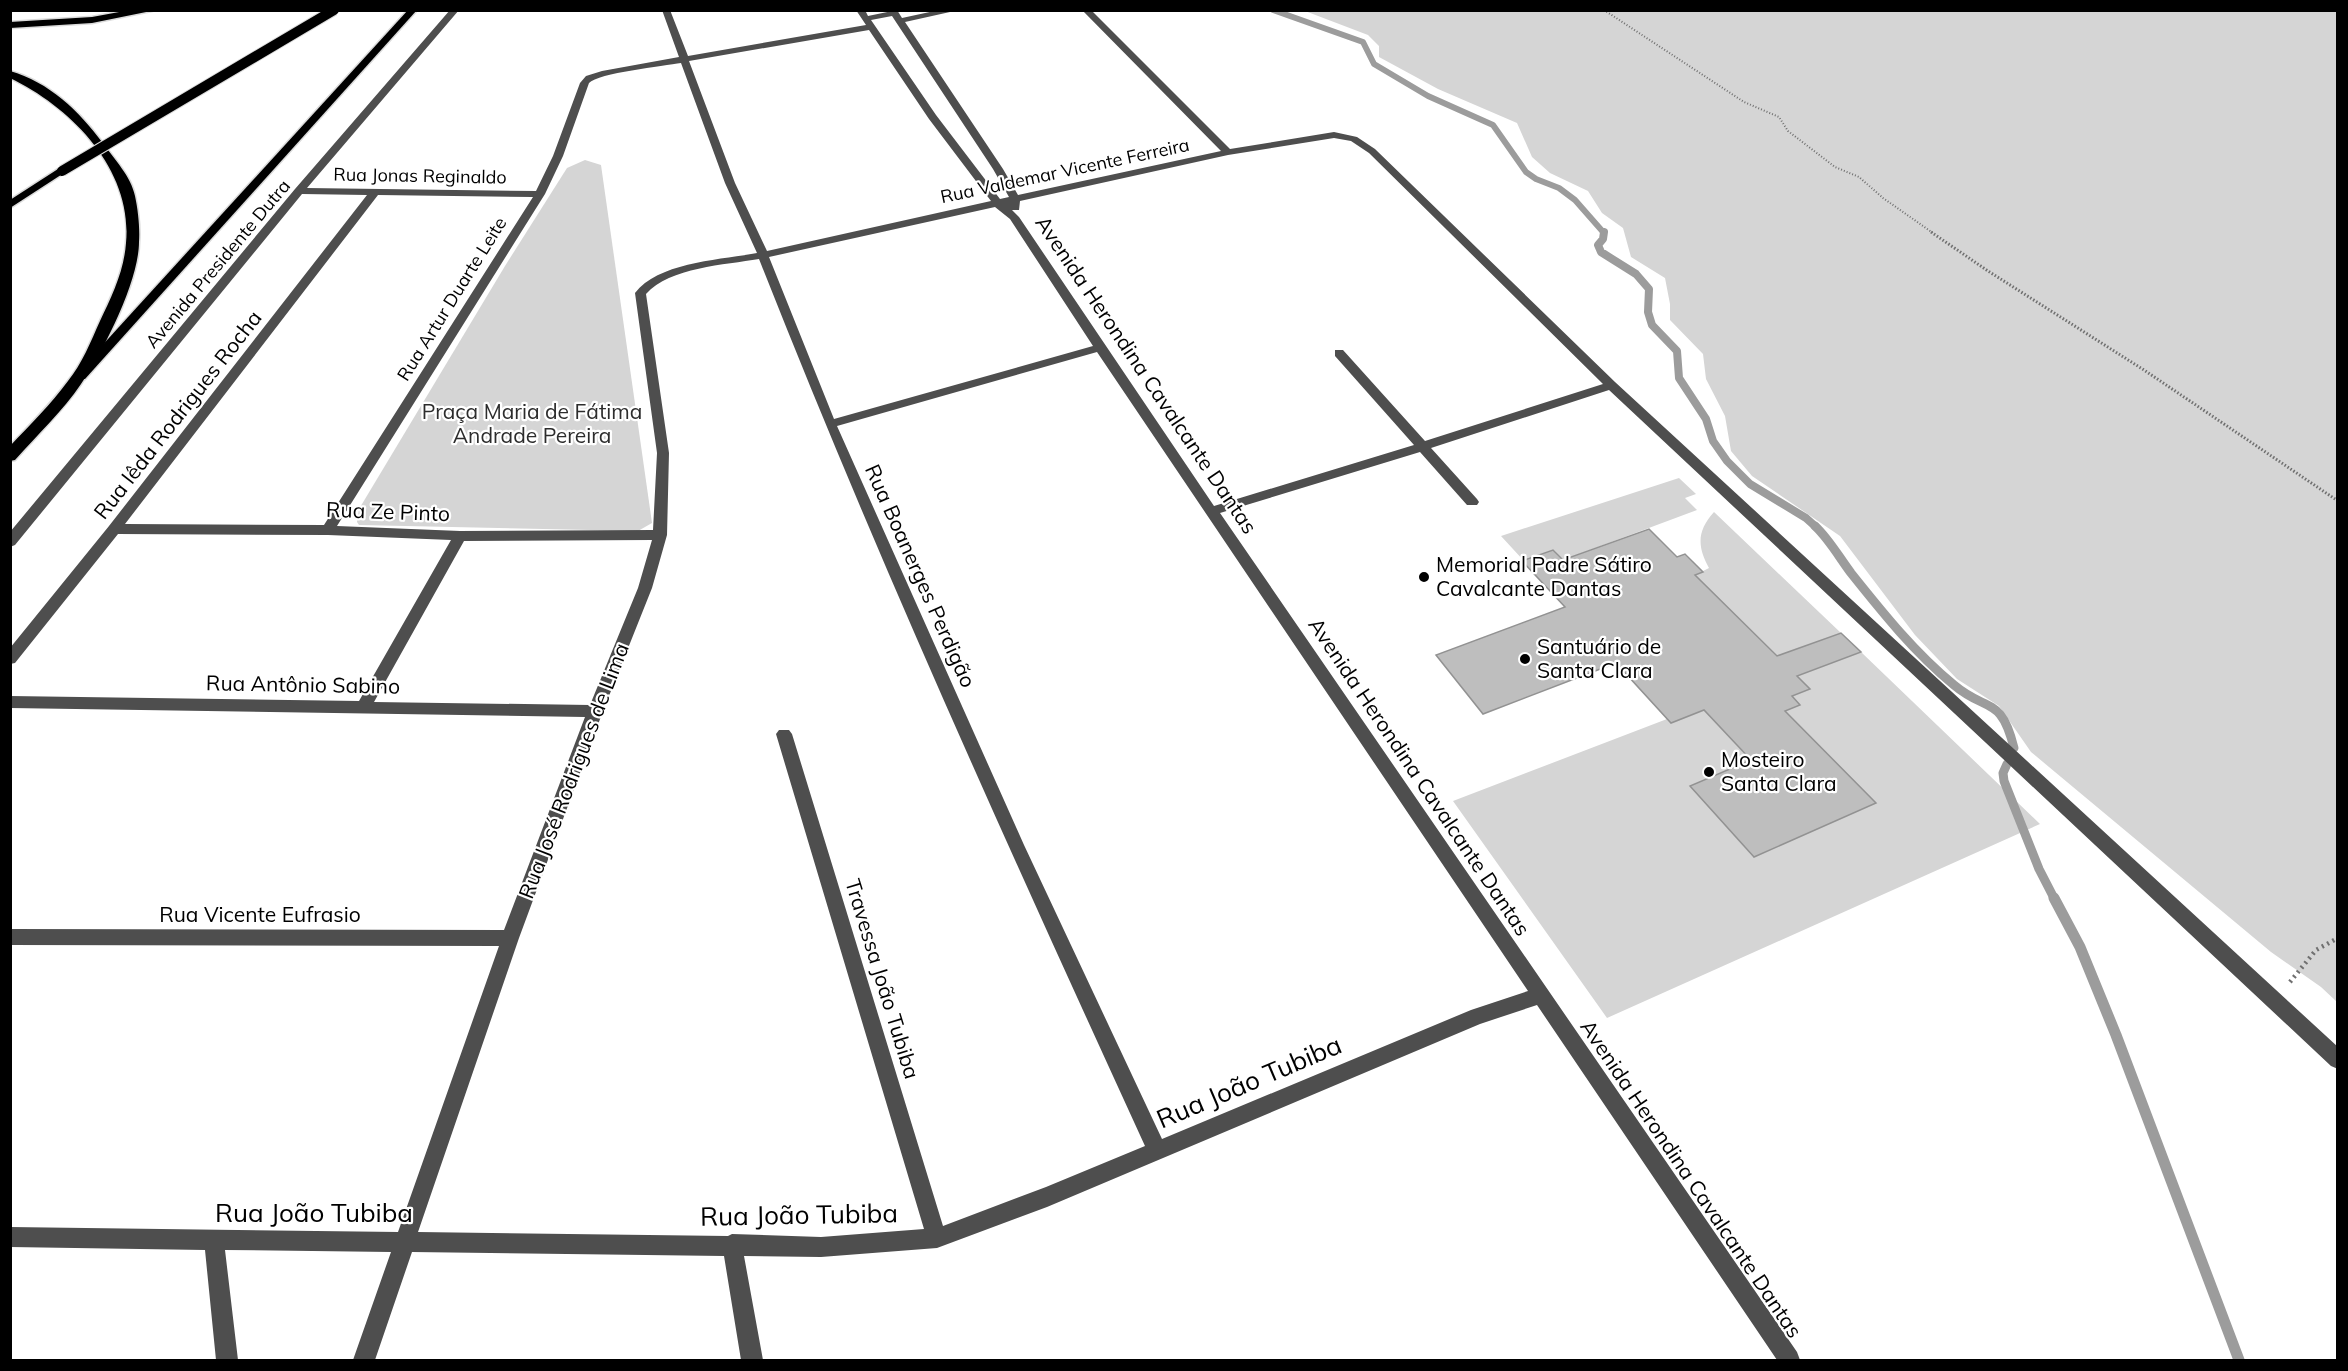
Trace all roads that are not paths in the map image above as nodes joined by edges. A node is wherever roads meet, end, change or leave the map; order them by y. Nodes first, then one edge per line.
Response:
1 (151, 10) edge
2 (334, 10) edge
3 (413, 10) edge
4 (455, 10) edge
5 (666, 10) edge
6 (956, 10) edge
7 (1086, 10) edge
8 (895, 15) edge
9 (865, 19) edge
10 (10, 25) edge
11 (684, 60) junction
12 (10, 74) edge
13 (1228, 152) junction
14 (299, 191) junction
15 (374, 193) junction
16 (540, 194) junction
17 (1015, 199) junction
18 (998, 203) junction
19 (10, 206) edge
20 (1014, 217) junction
21 (763, 255) junction
22 (1100, 348) junction
23 (1339, 352) dead end
24 (75, 383) junction
25 (1611, 385) junction
26 (830, 424) junction
27 (1424, 446) junction
28 (10, 456) edge
29 (1472, 502) dead end
30 (1212, 511) junction
31 (114, 529) junction
32 (328, 530) junction
33 (660, 535) junction
34 (460, 536) junction
35 (10, 542) edge
36 (10, 659) edge
37 (10, 702) edge
38 (364, 706) junction
39 (595, 711) junction
40 (784, 734) dead end
41 (10, 937) edge
42 (510, 938) junction
43 (1541, 995) junction
44 (2337, 1060) edge
45 (1157, 1150) junction
46 (10, 1237) edge
47 (937, 1238) junction
48 (214, 1240) junction
49 (404, 1241) junction
50 (732, 1244) junction
51 (228, 1360) edge
52 (364, 1360) edge
53 (752, 1360) edge
54 (1789, 1360) edge

1 - 10 highway
2 - 19 main road, bridge
3 - 24 main road, Avenida Presidente Dutra
4 - 14 street, Avenida Presidente Dutra
5 - 11 street, Rua Boanerges Perdigão
6 - 8 street
7 - 13 street
8 - 9 street
8 - 17 street, Avenida Herondina Cavalcante Dantas
9 - 11 street
9 - 18 street, Avenida Herondina Cavalcante Dantas
11 - 16 street, Rua Artur Duarte Leite
11 - 21 street, Rua Boanerges Perdigão
12 - 24 highway
13 - 17 street, Rua Valdemar Vicente Ferreira
13 - 25 street, Rua Valdemar Vicente Ferreira
14 - 15 street, Rua Jonas Reginaldo
14 - 35 street, Avenida Presidente Dutra
15 - 16 street, Rua Jonas Reginaldo
15 - 31 street, Rua Iêda Rodrigues Rocha
16 - 32 street, Rua Artur Duarte Leite
17 - 18 street, Rua Valdemar Vicente Ferreira
17 - 20 street, Avenida Herondina Cavalcante Dantas
18 - 20 street, Avenida Herondina Cavalcante Dantas
18 - 21 street, Rua Valdemar Vicente Ferreira
20 - 22 street, Avenida Herondina Cavalcante Dantas
21 - 26 street, Rua Boanerges Perdigão
21 - 33 street, Rua José Rodrigues de Lima
22 - 26 street
22 - 30 street, Avenida Herondina Cavalcante Dantas
23 - 27 street
24 - 28 highway
25 - 27 street
25 - 44 street, Rua Valdemar Vicente Ferreira
26 - 45 street, Rua Boanerges Perdigão
27 - 29 street
27 - 30 street
30 - 43 street, Avenida Herondina Cavalcante Dantas
31 - 32 street, Rua Ze Pinto
31 - 36 street, Rua Iêda Rodrigues Rocha
32 - 34 street, Rua Ze Pinto
33 - 34 street, Rua Ze Pinto
33 - 39 street, Rua José Rodrigues de Lima
34 - 38 street
37 - 38 street, Rua Antônio Sabino
38 - 39 street, Rua Antônio Sabino
39 - 42 street, Rua José Rodrigues de Lima
40 - 47 street, Travessa João Tubiba
41 - 42 street, Rua Vicente Eufrasio
42 - 49 street, Rua José Rodrigues de Lima
43 - 45 street, Rua João Tubiba
43 - 54 street, Avenida Herondina Cavalcante Dantas
45 - 47 street, Rua João Tubiba
46 - 48 street, Rua João Tubiba
47 - 50 street, Rua João Tubiba
48 - 49 street, Rua João Tubiba
48 - 51 street
49 - 50 street, Rua João Tubiba
49 - 52 street, Rua José Rodrigues de Lima
50 - 53 street

